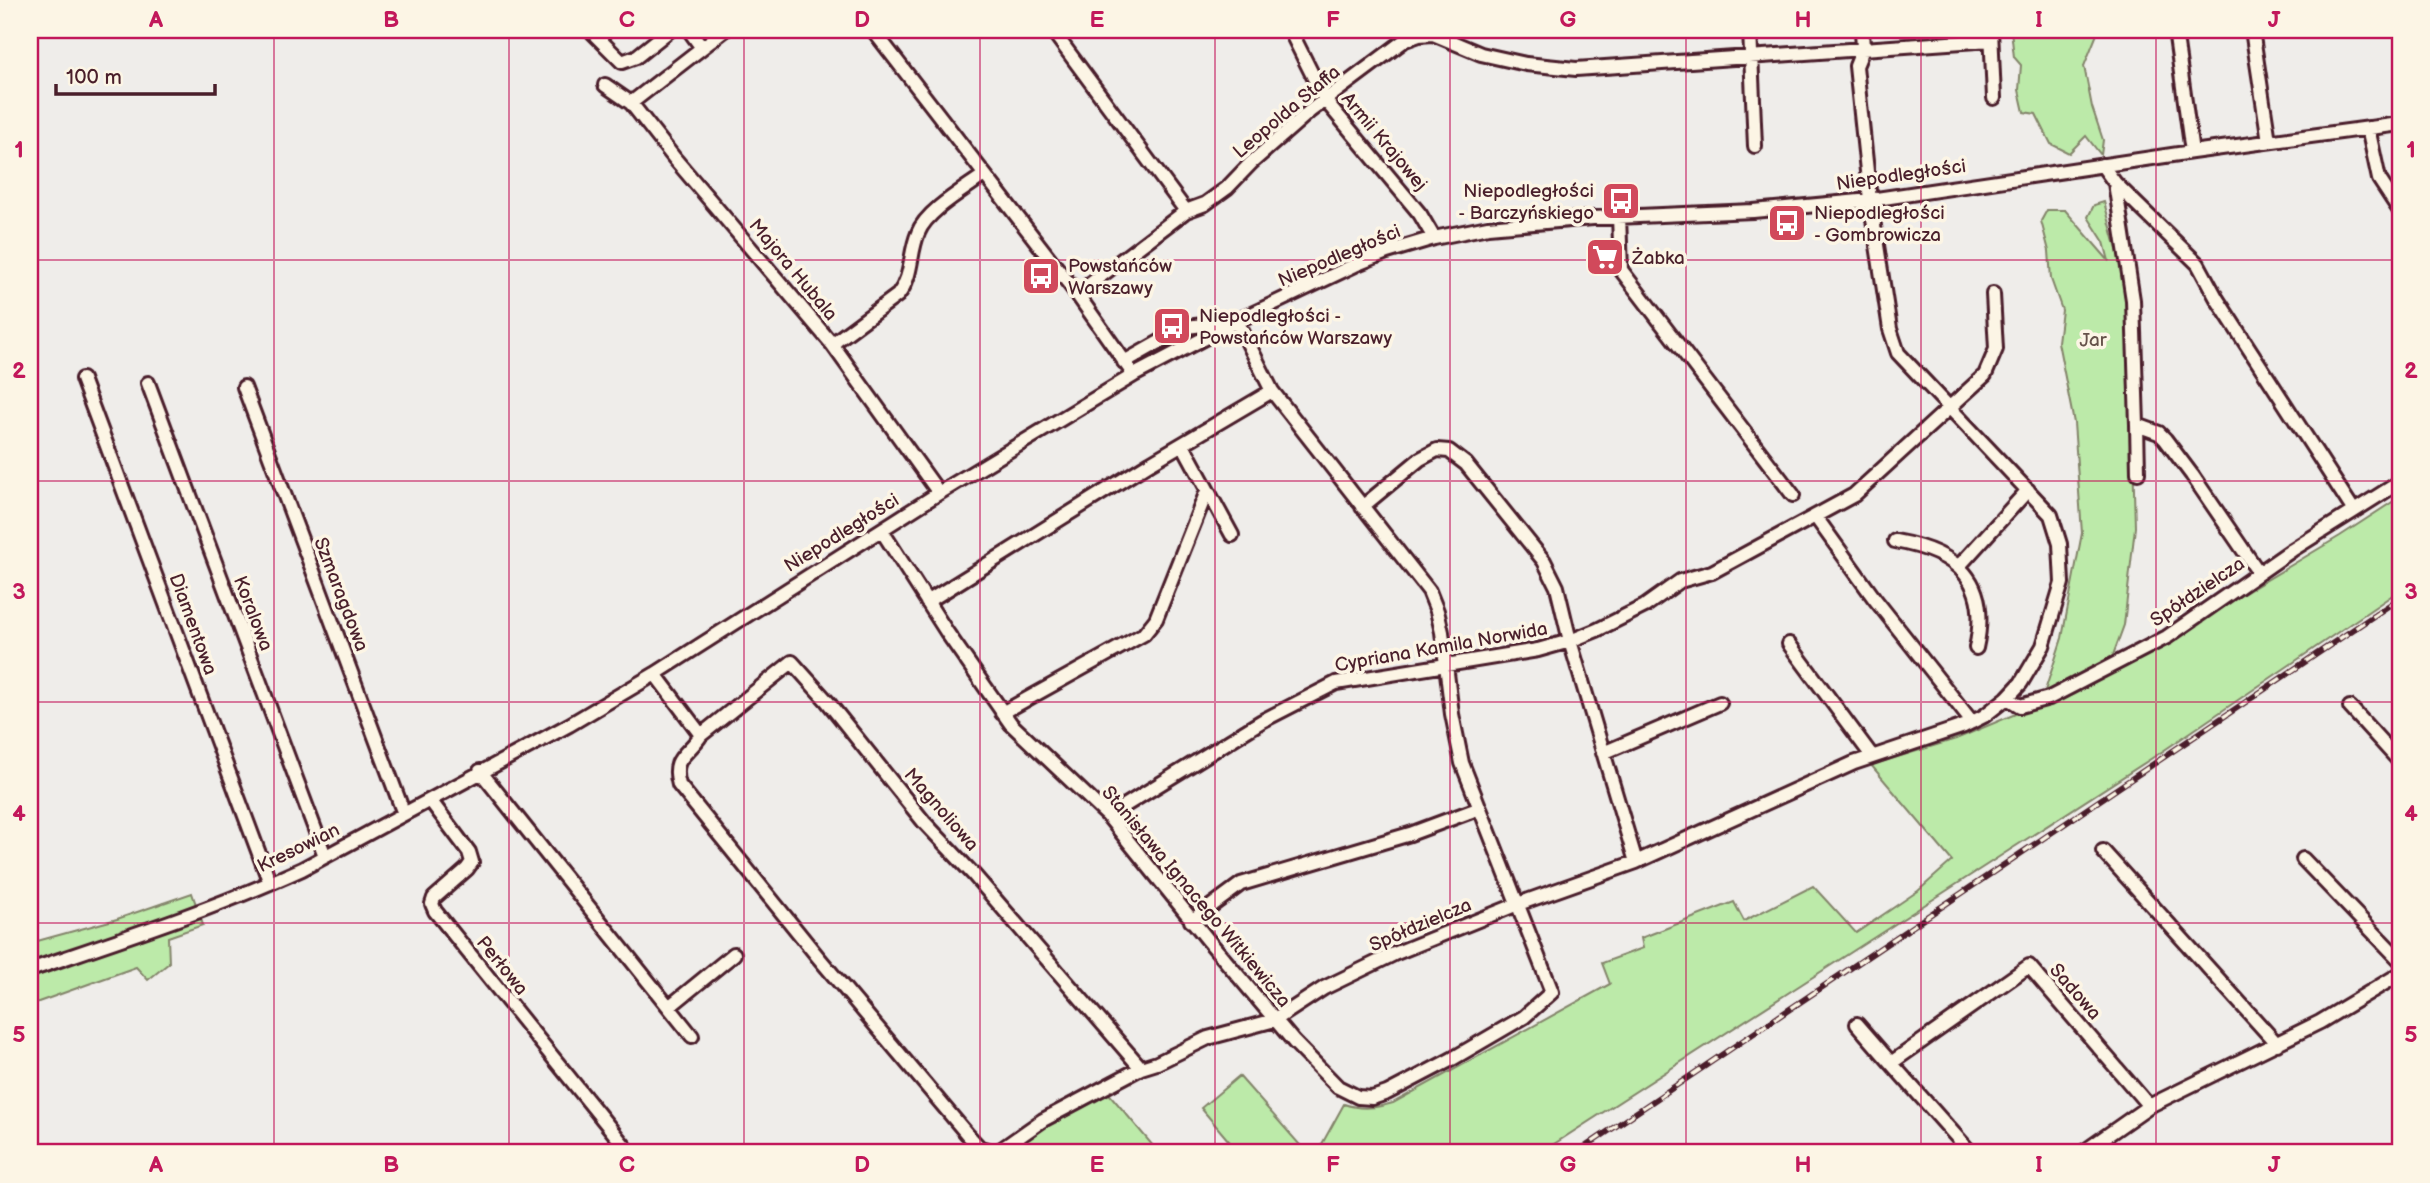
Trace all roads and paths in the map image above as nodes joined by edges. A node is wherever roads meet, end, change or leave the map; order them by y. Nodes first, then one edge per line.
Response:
1 (590, 30) edge
2 (670, 30) edge
3 (689, 30) edge
4 (725, 30) edge
5 (873, 30) edge
6 (1052, 30) edge
7 (1290, 30) edge
8 (1750, 30) edge
9 (1862, 30) edge
10 (2175, 30) edge
11 (2252, 30) edge
12 (1434, 32) edge
13 (1991, 35) edge
14 (702, 48) junction
15 (1863, 50) junction
16 (1751, 57) junction
17 (605, 85) dead end
18 (1994, 98) dead end
19 (1325, 100) junction
20 (631, 103) junction
21 (2400, 124) edge
22 (2368, 128) junction
23 (2269, 141) junction
24 (1755, 146) dead end
25 (2192, 152) junction
26 (2102, 165) junction
27 (984, 175) junction
28 (2115, 183) junction
29 (1870, 200) junction
30 (1186, 211) junction
31 (2400, 211) edge
32 (1619, 216) junction
33 (1434, 238) junction
34 (1077, 294) junction
35 (1993, 294) dead end
36 (1237, 321) junction
37 (832, 344) junction
38 (1124, 362) junction
39 (1134, 375) junction
40 (82, 379) dead end
41 (148, 383) dead end
42 (244, 387) dead end
43 (1272, 391) junction
44 (1948, 407) junction
45 (2137, 425) junction
46 (1183, 445) junction
47 (2138, 473) dead end
48 (2400, 482) edge
49 (2028, 490) junction
50 (1208, 491) junction
51 (939, 493) junction
52 (1793, 495) dead end
53 (1362, 507) junction
54 (2354, 511) junction
55 (1815, 516) junction
56 (882, 531) junction
57 (1232, 535) dead end
58 (1895, 541) dead end
59 (1959, 565) junction
60 (2259, 573) junction
61 (927, 602) junction
62 (1570, 641) junction
63 (1789, 644) dead end
64 (1976, 648) dead end
65 (1447, 664) junction
66 (655, 674) junction
67 (2007, 698) junction
68 (1720, 703) dead end
69 (2350, 707) dead end
70 (1002, 713) junction
71 (1972, 722) junction
72 (569, 725) joint
73 (701, 735) junction
74 (1603, 752) junction
75 (1872, 756) junction
76 (2400, 762) edge
77 (480, 771) junction
78 (430, 800) junction
79 (1480, 808) junction
80 (404, 814) junction
81 (1108, 816) junction
82 (2103, 851) dead end
83 (325, 856) junction
84 (2303, 859) dead end
85 (1636, 862) junction
86 (270, 883) junction
87 (1518, 904) junction
88 (1191, 920) junction
89 (734, 954) dead end
90 (2400, 960) edge
91 (30, 970) edge
92 (2400, 974) edge
93 (669, 1007) junction
94 (1275, 1020) junction
95 (1857, 1024) dead end
96 (692, 1035) dead end
97 (2277, 1044) junction
98 (1891, 1063) junction
99 (1141, 1068) junction
100 (2149, 1107) junction
101 (629, 1153) edge
102 (997, 1153) edge
103 (1971, 1153) edge
104 (2082, 1153) edge

1 - 2 street
3 - 14 street
4 - 14 street
5 - 27 street
6 - 30 street
7 - 19 street, Armii Krajowej
8 - 16 street
9 - 15 street, Spółdzielcza
10 - 25 street
11 - 23 street
12 - 16 street, Leopolda Staffa
12 - 19 street, Leopolda Staffa
13 - 15 street, Leopolda Staffa
13 - 18 street
14 - 20 street
15 - 16 street, Leopolda Staffa
15 - 29 street, Spółdzielcza
16 - 24 street
17 - 20 street, Majora Hubala
19 - 30 street, Leopolda Staffa
19 - 33 street, Armii Krajowej
20 - 37 street, Majora Hubala
21 - 22 street, Niepodległości
22 - 23 street, Niepodległości
22 - 31 street
23 - 25 street, Niepodległości
25 - 26 street, Niepodległości
26 - 28 street
26 - 29 street, Niepodległości
27 - 34 street
27 - 37 street
28 - 45 street
28 - 54 street
29 - 32 street, Niepodległości
29 - 44 street, Spółdzielcza
30 - 34 street, Leopolda Staffa
32 - 33 street, Niepodległości
32 - 52 street
33 - 36 street, Niepodległości
34 - 38 street
35 - 44 street, Cypriana Kamila Norwida
36 - 38 street
36 - 39 street, Niepodległości
36 - 43 street
37 - 51 street, Majora Hubala
38 - 39 street
39 - 51 street, Niepodległości
40 - 86 street, Diamentowa
41 - 83 street, Koralowa
42 - 80 street, Szmaragdowa
43 - 46 street
43 - 53 street
44 - 49 street, Spółdzielcza
44 - 55 street, Cypriana Kamila Norwida
45 - 47 street
45 - 60 street
46 - 50 street
46 - 61 street
48 - 54 street, Spółdzielcza
49 - 59 street
49 - 67 street, Spółdzielcza
50 - 57 street
50 - 70 street
51 - 56 street, Niepodległości
53 - 62 street
53 - 65 street
54 - 60 street, Spółdzielcza
55 - 62 street, Cypriana Kamila Norwida
55 - 71 street
56 - 61 street, Stanisława Ignacego Witkiewicza
56 - 66 street, Niepodległości
58 - 59 street
59 - 64 street
60 - 67 street, Spółdzielcza
61 - 70 street, Stanisława Ignacego Witkiewicza
62 - 65 street, Cypriana Kamila Norwida
62 - 74 street
63 - 75 street
65 - 79 street
65 - 81 street, Cypriana Kamila Norwida
66 - 72 street, Niepodległości
66 - 73 street
67 - 71 street, Spółdzielcza
68 - 74 street
69 - 76 street
70 - 81 street, Stanisława Ignacego Witkiewicza
71 - 75 street, Spółdzielcza
72 - 77 street, Kresowian
73 - 99 street, Magnoliowa
73 - 102 street, Magnoliowa
74 - 85 street
75 - 85 street, Spółdzielcza
77 - 78 street, Kresowian
77 - 93 street
78 - 80 street, Kresowian
78 - 101 street, Perłowa
79 - 87 street
79 - 88 street
80 - 83 street, Kresowian
81 - 88 street, Stanisława Ignacego Witkiewicza
82 - 97 street
83 - 86 street, Kresowian
84 - 90 street
85 - 87 street, Spółdzielcza
86 - 91 street, Kresowian
87 - 94 street, Spółdzielcza
87 - 94 street, Stanisława Ignacego Witkiewicza
88 - 94 street, Stanisława Ignacego Witkiewicza
89 - 93 street
92 - 97 street
93 - 96 street
94 - 99 street, Spółdzielcza
95 - 98 street
97 - 100 street
98 - 100 street, Sadowa
98 - 103 street
99 - 102 street, Spółdzielcza
100 - 104 street

